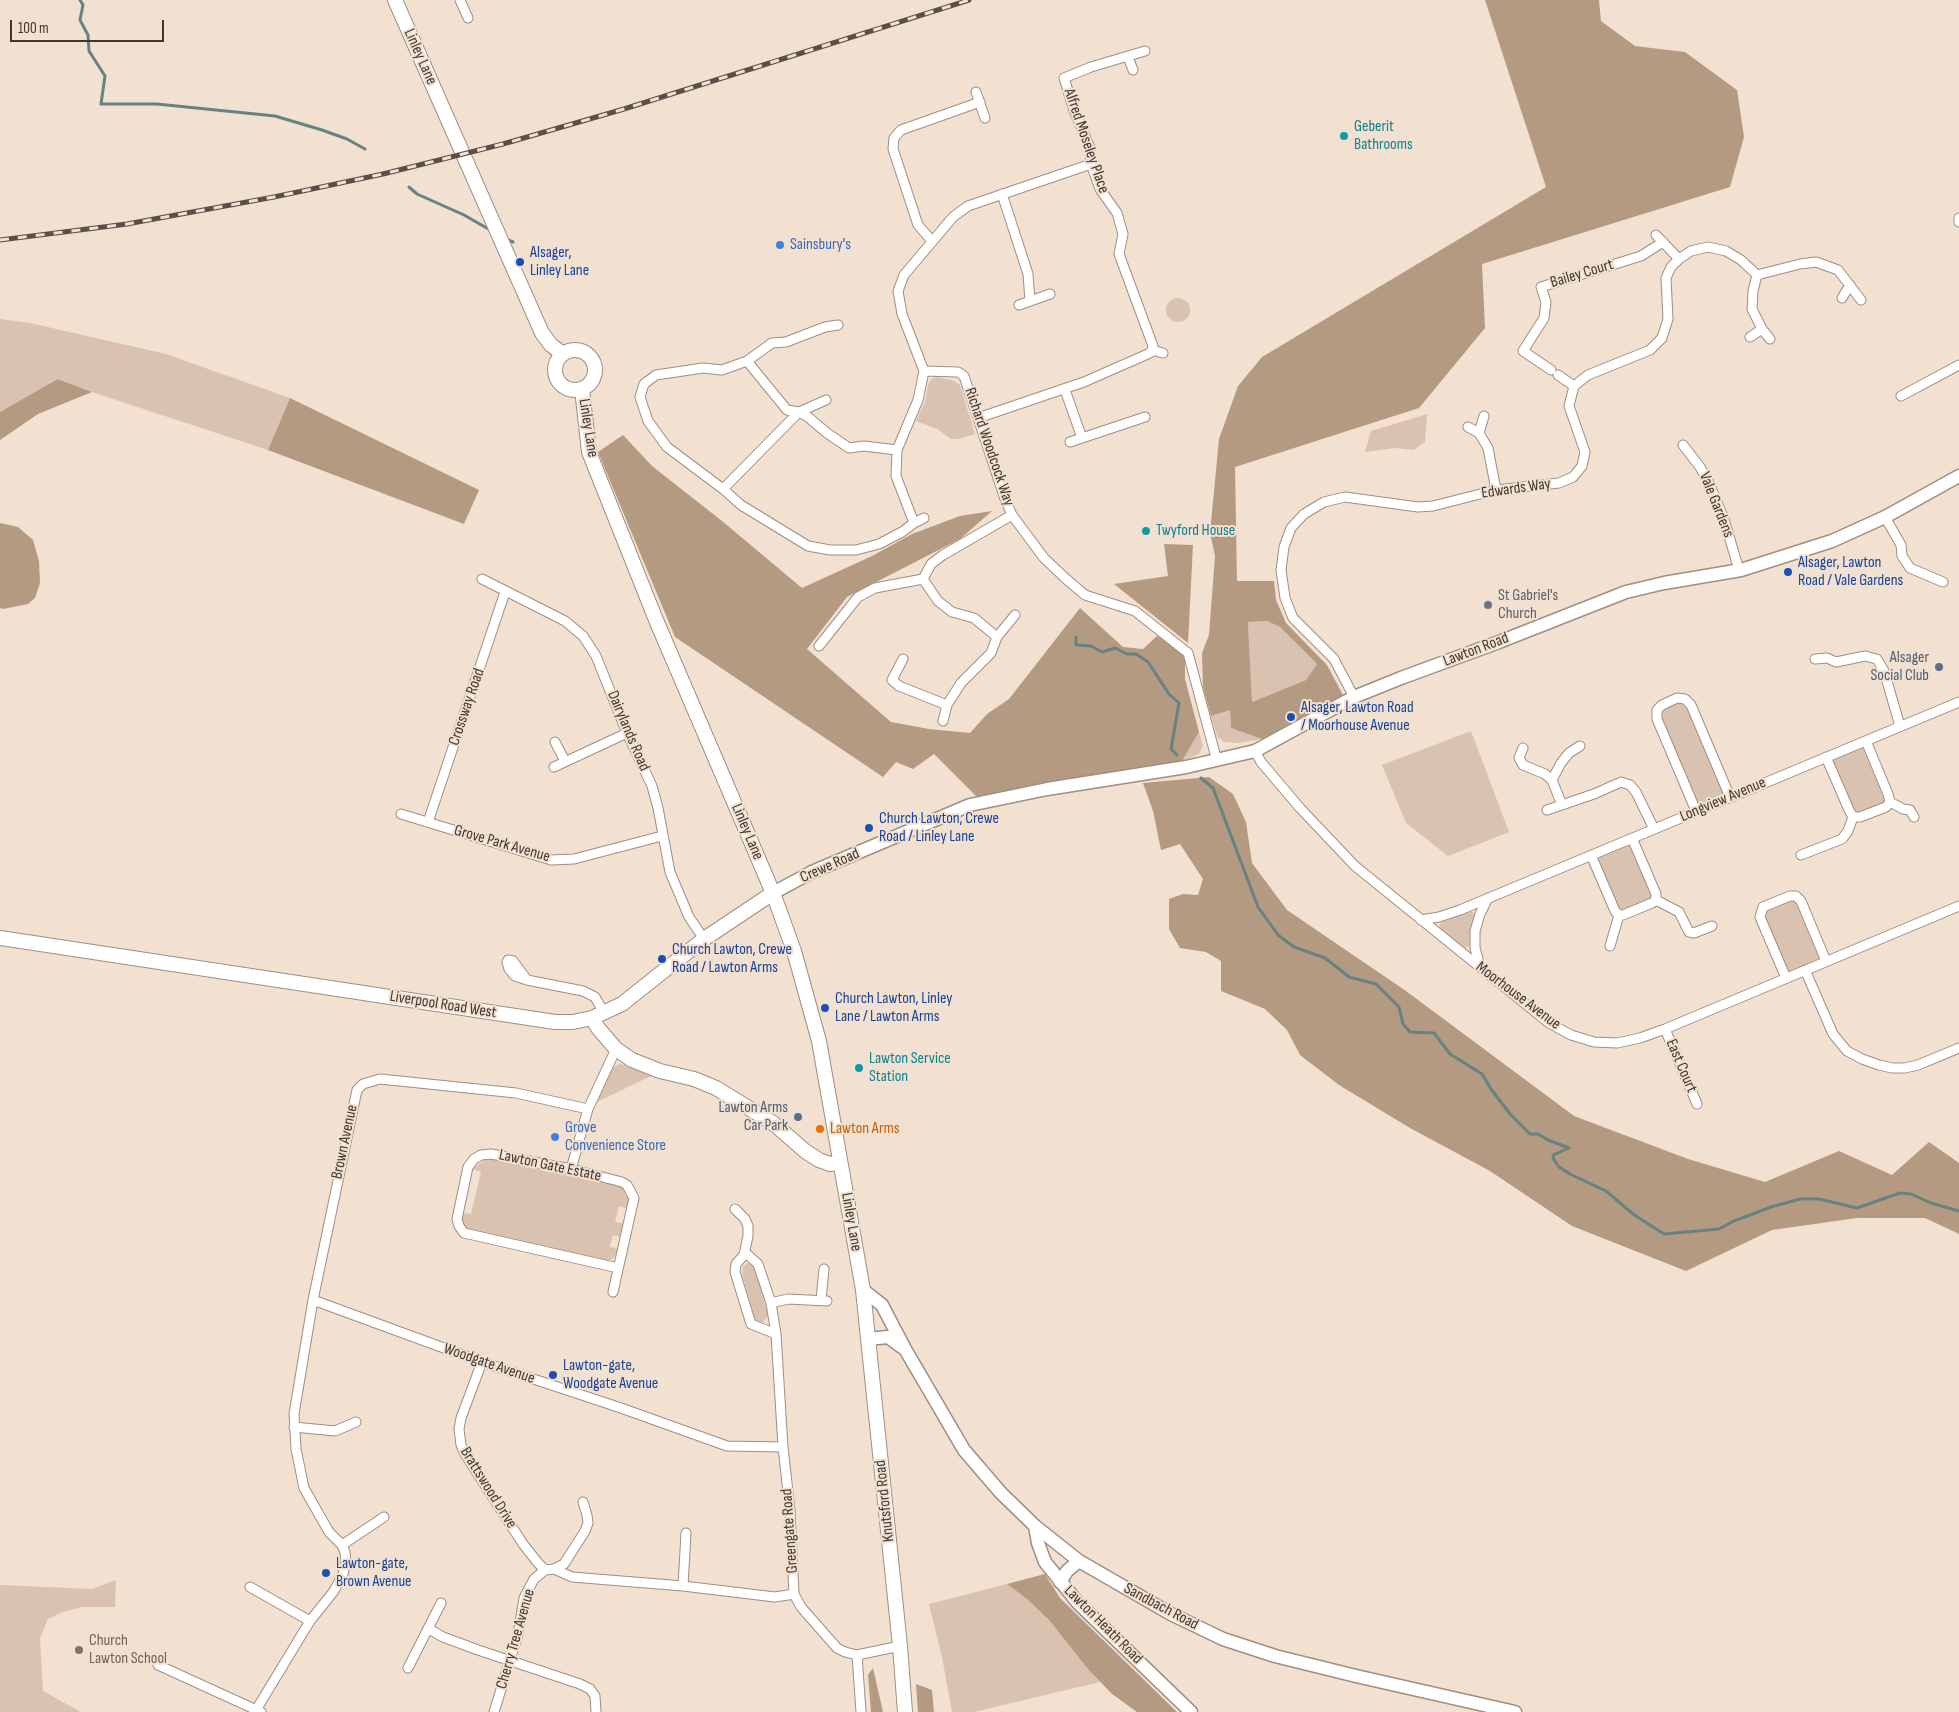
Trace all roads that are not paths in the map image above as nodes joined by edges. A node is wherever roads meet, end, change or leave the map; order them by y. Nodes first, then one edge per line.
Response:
1 (395, 0) edge
2 (460, 0) edge
3 (468, 18) dead end
4 (1145, 50) dead end
5 (1128, 57) junction
6 (1133, 70) dead end
7 (976, 92) dead end
8 (980, 102) junction
9 (985, 118) dead end
10 (1091, 164) junction
11 (1002, 194) junction
12 (932, 241) junction
13 (1679, 259) junction
14 (1757, 276) junction
15 (1850, 286) junction
16 (1050, 294) dead end
17 (1842, 298) dead end
18 (1861, 300) dead end
19 (1030, 301) junction
20 (1019, 305) dead end
21 (838, 324) dead end
22 (1762, 329) junction
23 (1750, 337) dead end
24 (1770, 339) dead end
25 (1152, 350) junction
26 (1164, 353) dead end
27 (562, 354) junction
28 (747, 361) junction
29 (1959, 365) edge
30 (924, 370) junction
31 (1574, 386) junction
32 (582, 389) junction
33 (1065, 390) junction
34 (1901, 396) dead end
35 (826, 400) dead end
36 (799, 412) junction
37 (1484, 416) dead end
38 (1145, 417) dead end
39 (978, 418) junction
40 (1468, 427) dead end
41 (1479, 433) junction
42 (1082, 438) junction
43 (1070, 442) dead end
44 (1683, 445) dead end
45 (897, 450) junction
46 (1959, 476) edge
47 (723, 489) junction
48 (1496, 490) junction
49 (1012, 514) junction
50 (1885, 517) junction
51 (924, 518) dead end
52 (914, 523) junction
53 (1739, 570) junction
54 (482, 579) dead end
55 (923, 580) junction
56 (1943, 582) dead end
57 (505, 592) junction
58 (1015, 615) dead end
59 (997, 637) junction
60 (819, 646) dead end
61 (902, 659) dead end
62 (1815, 659) dead end
63 (1354, 697) junction
64 (1959, 703) edge
65 (946, 705) junction
66 (943, 721) dead end
67 (1900, 726) junction
68 (627, 733) junction
69 (1866, 741) junction
70 (555, 742) dead end
71 (1580, 746) dead end
72 (1523, 748) dead end
73 (1254, 751) junction
74 (1826, 757) junction
75 (565, 761) junction
76 (1218, 761) junction
77 (554, 767) dead end
78 (1552, 780) junction
79 (1730, 797) junction
80 (1890, 802) junction
81 (1562, 805) junction
82 (1548, 810) dead end
83 (1696, 811) junction
84 (401, 814) dead end
85 (1853, 817) junction
86 (1914, 817) dead end
87 (428, 822) junction
88 (1654, 829) junction
89 (662, 836) junction
90 (1632, 838) junction
91 (1591, 855) junction
92 (1801, 855) dead end
93 (773, 893) junction
94 (1488, 898) junction
95 (1656, 900) junction
96 (1959, 906) edge
97 (1619, 915) junction
98 (1421, 920) junction
99 (1712, 926) dead end
100 (0, 938) edge
101 (704, 939) junction
102 (1610, 946) dead end
103 (1826, 961) junction
104 (1480, 967) junction
105 (1806, 970) junction
106 (1786, 978) junction
107 (528, 980) dead end
108 (598, 1015) junction
109 (1665, 1029) junction
110 (1959, 1048) edge
111 (616, 1049) junction
112 (1697, 1104) dead end
113 (588, 1109) junction
114 (840, 1163) junction
115 (571, 1169) junction
116 (735, 1209) dead end
117 (744, 1255) junction
118 (618, 1268) junction
119 (824, 1269) dead end
120 (863, 1290) junction
121 (613, 1292) dead end
122 (313, 1300) junction
123 (771, 1303) junction
124 (776, 1334) junction
125 (868, 1339) junction
126 (905, 1349) junction
127 (482, 1362) junction
128 (356, 1422) dead end
129 (294, 1427) junction
130 (783, 1446) junction
131 (583, 1502) dead end
132 (384, 1517) dead end
133 (1035, 1526) junction
134 (686, 1533) dead end
135 (342, 1545) junction
136 (1079, 1561) junction
137 (550, 1569) junction
138 (1060, 1582) junction
139 (683, 1586) junction
140 (250, 1587) dead end
141 (794, 1594) junction
142 (441, 1603) dead end
143 (310, 1621) junction
144 (428, 1629) junction
145 (900, 1646) junction
146 (857, 1655) junction
147 (510, 1660) junction
148 (158, 1665) dead end
149 (408, 1668) dead end
150 (259, 1711) edge
151 (494, 1712) edge
152 (596, 1712) edge
153 (861, 1712) edge
154 (905, 1712) edge
155 (1191, 1712) edge
156 (1515, 1712) edge

1 - 27 main road, Linley Lane
2 - 3 street
4 - 5 street, Alfred Moseley Place
5 - 6 street
5 - 10 street, Alfred Moseley Place
7 - 8 street
8 - 9 street
8 - 12 street
10 - 11 street
10 - 25 street, Alfred Moseley Place
11 - 12 street
11 - 19 street
12 - 30 street
13 - 14 street
13 - 31 street
13 - 31 street, Bailey Court
14 - 15 street
14 - 22 street
15 - 17 street
15 - 18 street
16 - 19 street
19 - 20 street
21 - 28 street
22 - 23 street
22 - 24 street
25 - 26 street
25 - 33 street
27 - 32 main road
27 - 32 main road
28 - 36 street
28 - 47 street
29 - 34 street
30 - 39 street, Richard Woodcock Way
30 - 45 street
31 - 48 street, Edwards Way
32 - 93 main road, Linley Lane
33 - 39 street
33 - 42 street
35 - 36 street
36 - 45 street
36 - 47 street
37 - 41 street
38 - 42 street
39 - 49 street, Richard Woodcock Way
40 - 41 street
41 - 48 street
42 - 43 street
44 - 53 street, Vale Gardens
45 - 52 street
46 - 50 main road, Lawton Road
47 - 52 street
48 - 63 street, Edwards Way
49 - 55 street
49 - 76 street, Richard Woodcock Way
50 - 53 main road, Lawton Road
50 - 56 street
51 - 52 street
53 - 63 main road, Lawton Road
54 - 57 street, Dairylands Road
55 - 59 street
55 - 60 street
57 - 68 street, Dairylands Road
57 - 87 street, Crossway Road
58 - 59 street
59 - 65 street
61 - 65 street
62 - 67 street
63 - 73 main road, Lawton Road
64 - 67 street, Longview Avenue
65 - 66 street
67 - 69 street, Longview Avenue
68 - 75 street
68 - 89 street, Dairylands Road
69 - 74 street, Longview Avenue
69 - 80 street
70 - 75 street
71 - 78 street
72 - 78 street
73 - 76 main road, Lawton Road
73 - 98 street, Moorhouse Avenue
74 - 79 street, Longview Avenue
74 - 85 street
75 - 77 street
76 - 93 main road, Crewe Road
78 - 81 street
79 - 83 street, Longview Avenue
79 - 83 street
80 - 85 street
80 - 86 street
81 - 82 street
81 - 88 street
83 - 88 street, Longview Avenue
84 - 87 street, Grove Park Avenue
85 - 92 street
87 - 89 street, Grove Park Avenue
88 - 90 street, Longview Avenue
89 - 101 street, Dairylands Road
90 - 91 street, Longview Avenue
90 - 95 street
91 - 94 street, Longview Avenue
91 - 97 street
93 - 101 main road, Crewe Road
93 - 114 main road, Linley Lane
94 - 98 street, Longview Avenue
94 - 104 street
95 - 97 street
95 - 99 street
96 - 103 street, Moorhouse Avenue
97 - 102 street
98 - 104 street, Moorhouse Avenue
100 - 108 main road, Liverpool Road West
101 - 108 main road, Crewe Road
103 - 105 street, Moorhouse Avenue
103 - 106 street
104 - 109 street, Moorhouse Avenue
105 - 106 street, Moorhouse Avenue
105 - 110 street
106 - 109 street, Moorhouse Avenue
107 - 108 street
108 - 111 main road
109 - 112 street, East Court
111 - 113 street
111 - 114 main road
113 - 115 street
113 - 122 street, Brown Avenue
114 - 120 main road, Linley Lane
115 - 118 street, Lawton Gate Estate
115 - 118 street, Lawton Gate Estate
116 - 117 street
117 - 123 street, Greengate Road
117 - 124 street
118 - 121 street, Lawton Gate Estate
119 - 123 street
120 - 125 main road, Knutsford Road
120 - 126 main road, Sandbach Road
122 - 127 street, Woodgate Avenue
122 - 129 street, Brown Avenue
123 - 124 street, Greengate Road
124 - 130 street, Greengate Road
125 - 126 main road
125 - 145 main road, Knutsford Road
126 - 133 main road, Sandbach Road
127 - 130 street, Woodgate Avenue
127 - 137 street, Brattswood Drive
128 - 129 street
129 - 135 street, Brown Avenue
130 - 141 street, Greengate Road
131 - 137 street
132 - 135 street
133 - 136 main road, Sandbach Road
133 - 138 main road, Lawton Heath Road
134 - 139 street
135 - 143 street
136 - 138 main road
136 - 156 main road, Sandbach Road
137 - 139 street, Brattswood Drive
137 - 147 street, Cherry Tree Avenue
138 - 155 main road, Lawton Heath Road
139 - 141 street, Brattswood Drive
140 - 143 street
141 - 146 street, Greengate Road
142 - 144 street
143 - 150 street
144 - 147 street
144 - 149 street
145 - 146 street
145 - 154 main road, Knutsford Road
146 - 153 street
147 - 151 street, Cherry Tree Avenue
147 - 152 street
148 - 150 street

